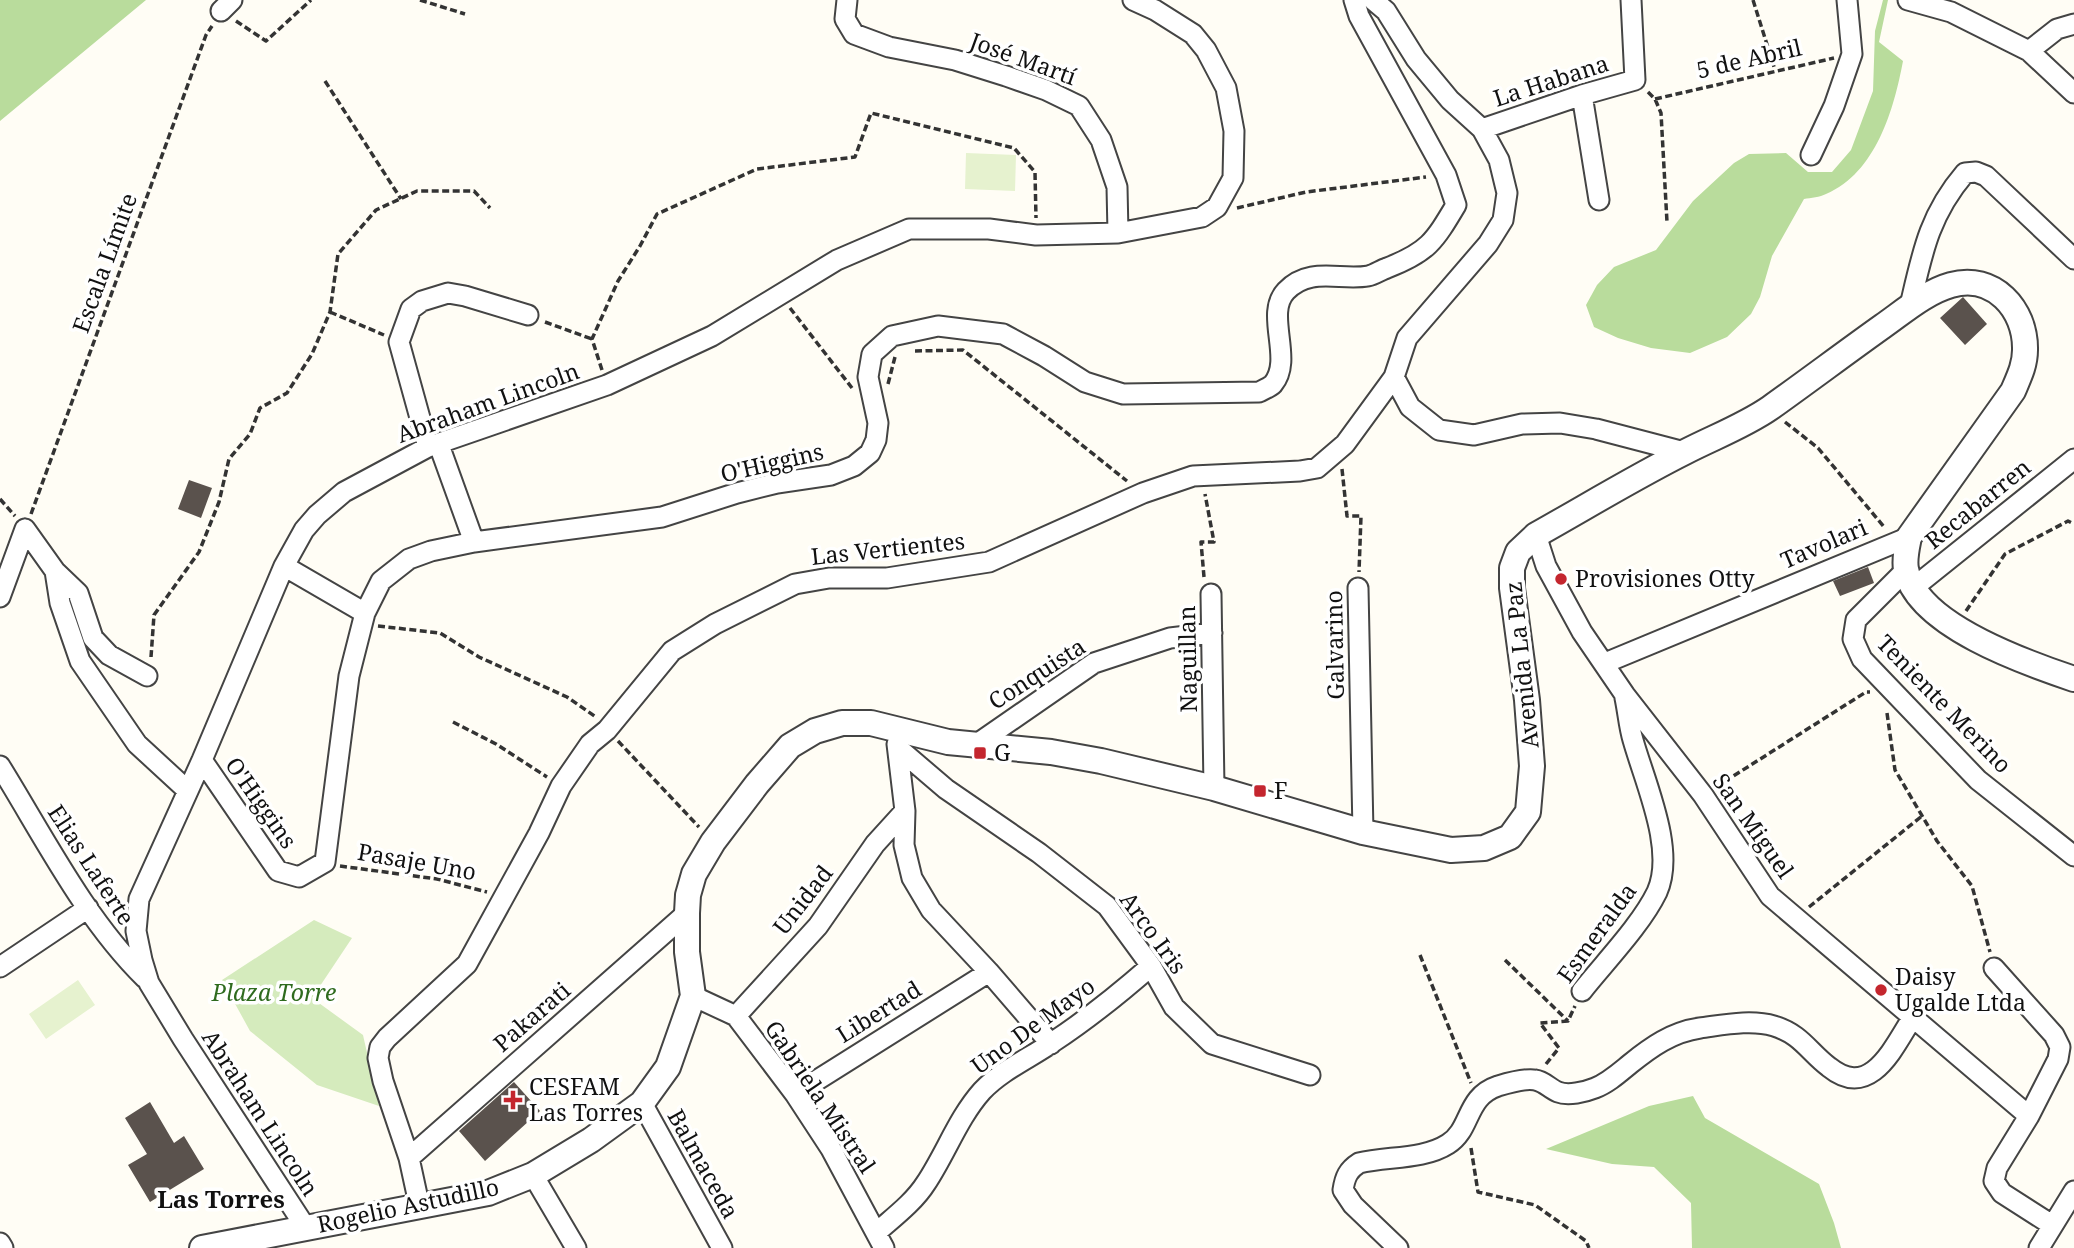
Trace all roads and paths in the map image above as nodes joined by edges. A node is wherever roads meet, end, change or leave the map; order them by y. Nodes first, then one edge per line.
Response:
1 (310, 0) edge
2 (420, 0) edge
3 (847, 0) edge
4 (1133, 0) edge
5 (1354, 0) edge
6 (1373, 0) edge
7 (1631, 0) edge
8 (1753, 0) edge
9 (1847, 0) edge
10 (1908, 0) edge
11 (226, 5) edge
12 (1153, 5) edge
13 (465, 14) dead end
14 (2074, 24) edge
15 (2029, 51) junction
16 (1852, 54) junction
17 (1775, 70) junction
18 (1635, 80) junction
19 (325, 81) dead end
20 (2074, 93) edge
21 (1582, 95) junction
22 (1655, 99) junction
23 (1482, 129) junction
24 (1811, 155) dead end
25 (1446, 175) junction
26 (401, 198) junction
27 (1599, 200) dead end
28 (489, 208) dead end
29 (1202, 217) junction
30 (1667, 222) dead end
31 (1118, 233) junction
32 (1036, 235) junction
33 (2074, 259) edge
34 (780, 296) junction
35 (1910, 306) junction
36 (330, 312) junction
37 (528, 315) joint
38 (592, 339) junction
39 (399, 342) junction
40 (909, 351) dead end
41 (1394, 377) junction
42 (607, 385) junction
43 (854, 391) dead end
44 (1769, 409) junction
45 (433, 446) junction
46 (1684, 453) junction
47 (2074, 459) edge
48 (1341, 471) dead end
49 (1193, 475) junction
50 (1143, 493) junction
51 (2074, 524) edge
52 (26, 529) junction
53 (1536, 535) junction
54 (1902, 539) junction
55 (474, 542) junction
56 (284, 566) junction
57 (55, 571) junction
58 (1910, 579) junction
59 (1359, 589) joint
60 (1211, 593) joint
61 (0, 597) edge
62 (363, 618) junction
63 (1955, 628) junction
64 (1212, 633) junction
65 (1605, 663) junction
66 (147, 676) joint
67 (2074, 679) edge
68 (1883, 686) junction
69 (1625, 695) junction
70 (453, 722) dead end
71 (607, 730) junction
72 (896, 738) junction
73 (974, 746) junction
74 (202, 760) junction
75 (0, 766) edge
76 (561, 786) junction
77 (1214, 788) junction
78 (187, 790) junction
79 (1703, 795) junction
80 (905, 811) junction
81 (1922, 816) junction
82 (1363, 832) junction
83 (713, 842) junction
84 (2074, 856) edge
85 (325, 862) junction
86 (503, 896) junction
87 (88, 908) junction
88 (687, 913) junction
89 (1795, 918) junction
90 (1420, 955) dead end
91 (1505, 960) dead end
92 (1151, 966) junction
93 (0, 967) edge
94 (1994, 968) joint
95 (989, 972) junction
96 (149, 983) junction
97 (1582, 991) joint
98 (693, 996) junction
99 (736, 1016) junction
100 (1913, 1017) junction
101 (1568, 1021) junction
102 (1051, 1044) junction
103 (1310, 1075) dead end
104 (1533, 1079) junction
105 (795, 1094) junction
106 (1478, 1098) junction
107 (642, 1103) junction
108 (1467, 1115) junction
109 (2028, 1116) junction
110 (409, 1158) junction
111 (533, 1175) junction
112 (2074, 1191) edge
113 (419, 1204) junction
114 (2052, 1225) junction
115 (306, 1228) junction
116 (880, 1240) edge
117 (0, 1243) edge
118 (4, 1248) edge
119 (202, 1248) edge
120 (576, 1248) edge
121 (722, 1248) edge
122 (1398, 1248) edge
123 (1589, 1248) edge
124 (2039, 1248) edge

1 - 11 path
2 - 13 path
3 - 31 street, José Martí
4 - 12 street
5 - 25 street
6 - 23 street, Las Vertientes
7 - 18 street
8 - 17 path
9 - 16 street
10 - 15 street
11 - 52 path, Escala Límite
12 - 29 street
14 - 15 street
15 - 20 street
16 - 17 path, 5 de Abril
16 - 24 street
17 - 22 path, 5 de Abril
18 - 21 street, La Habana
18 - 22 path
19 - 26 path
21 - 23 street, La Habana
21 - 27 street
22 - 30 path
23 - 41 street, Las Vertientes
25 - 29 path
25 - 55 street, O'Higgins
26 - 28 path
26 - 36 path
29 - 31 street, Abraham Lincoln
31 - 32 street, Abraham Lincoln
32 - 34 street, Abraham Lincoln
32 - 38 path
33 - 35 street
34 - 42 street, Abraham Lincoln
34 - 43 path
35 - 44 street, Avenida La Paz
35 - 54 street, Avenida La Paz
36 - 39 path
36 - 66 path
37 - 38 path
37 - 39 street
38 - 42 path
39 - 45 street
40 - 50 path
41 - 46 street
41 - 49 street, Las Vertientes
42 - 45 street, Abraham Lincoln
44 - 46 street, Avenida La Paz
44 - 54 path
45 - 55 street
45 - 56 street, Abraham Lincoln
46 - 53 street, Avenida La Paz
47 - 58 street, Recabarren
48 - 59 path, Galvarino
49 - 50 street, Las Vertientes
49 - 60 path, Naguillan
50 - 71 street, Las Vertientes
51 - 63 path
52 - 57 street
52 - 61 street
53 - 65 street, San Miguel
53 - 82 street, Avenida La Paz
54 - 58 street
54 - 65 street, Tavolari
55 - 62 street, O'Higgins
56 - 62 street
56 - 74 street, Abraham Lincoln
57 - 66 street
57 - 78 street
58 - 63 street
58 - 68 street, Teniente Merino
59 - 82 street, Galvarino
60 - 64 street, Naguillan
62 - 71 path
62 - 85 street, O'Higgins
63 - 67 street
64 - 73 street, Conquista
64 - 77 street, Naguillan
65 - 69 street, San Miguel
68 - 79 path
68 - 81 path
68 - 84 street, Teniente Merino
69 - 79 street, San Miguel
69 - 97 street, Esmeralda
70 - 76 path
71 - 76 street, Las Vertientes
71 - 83 path
72 - 73 street, Avenida La Paz
72 - 80 street
72 - 83 street, Avenida La Paz
72 - 92 street, Arco Iris
73 - 77 street, Avenida La Paz
74 - 78 street, Abraham Lincoln
74 - 85 street, O'Higgins
75 - 87 street, Elias Laferte
76 - 86 street, Las Vertientes
77 - 82 street, Avenida La Paz
78 - 96 street, Abraham Lincoln
79 - 89 street, San Miguel
80 - 95 street
80 - 99 street, Unidad
81 - 89 path
81 - 94 path
83 - 88 street, Avenida La Paz
85 - 86 path, Pasaje Uno
86 - 110 street, Las Vertientes
87 - 93 street
87 - 96 street, Elias Laferte
88 - 98 street, Rogelio Astudillo
88 - 110 street, Pakarati
89 - 100 street, San Miguel
90 - 106 path
91 - 101 path
92 - 102 street, Uno De Mayo
92 - 103 street, Arco Iris
94 - 109 street
95 - 102 street
95 - 105 street, Libertad
96 - 115 street, Abraham Lincoln
97 - 101 path, Esmeralda
98 - 99 street, Gabriela Mistral
98 - 107 street, Rogelio Astudillo
99 - 105 street, Gabriela Mistral
100 - 104 street
100 - 109 street, San Miguel
101 - 104 path, Esmeralda
102 - 116 street, Uno De Mayo
104 - 106 street
105 - 116 street, Gabriela Mistral
106 - 108 street
107 - 111 street, Rogelio Astudillo
107 - 121 street, Balmaceda
108 - 122 street
108 - 123 path
109 - 114 street
110 - 113 street, Las Vertientes
111 - 113 street, Rogelio Astudillo
111 - 120 street
112 - 114 street
113 - 115 street, Rogelio Astudillo
114 - 124 street
115 - 119 street, Rogelio Astudillo
117 - 118 street

